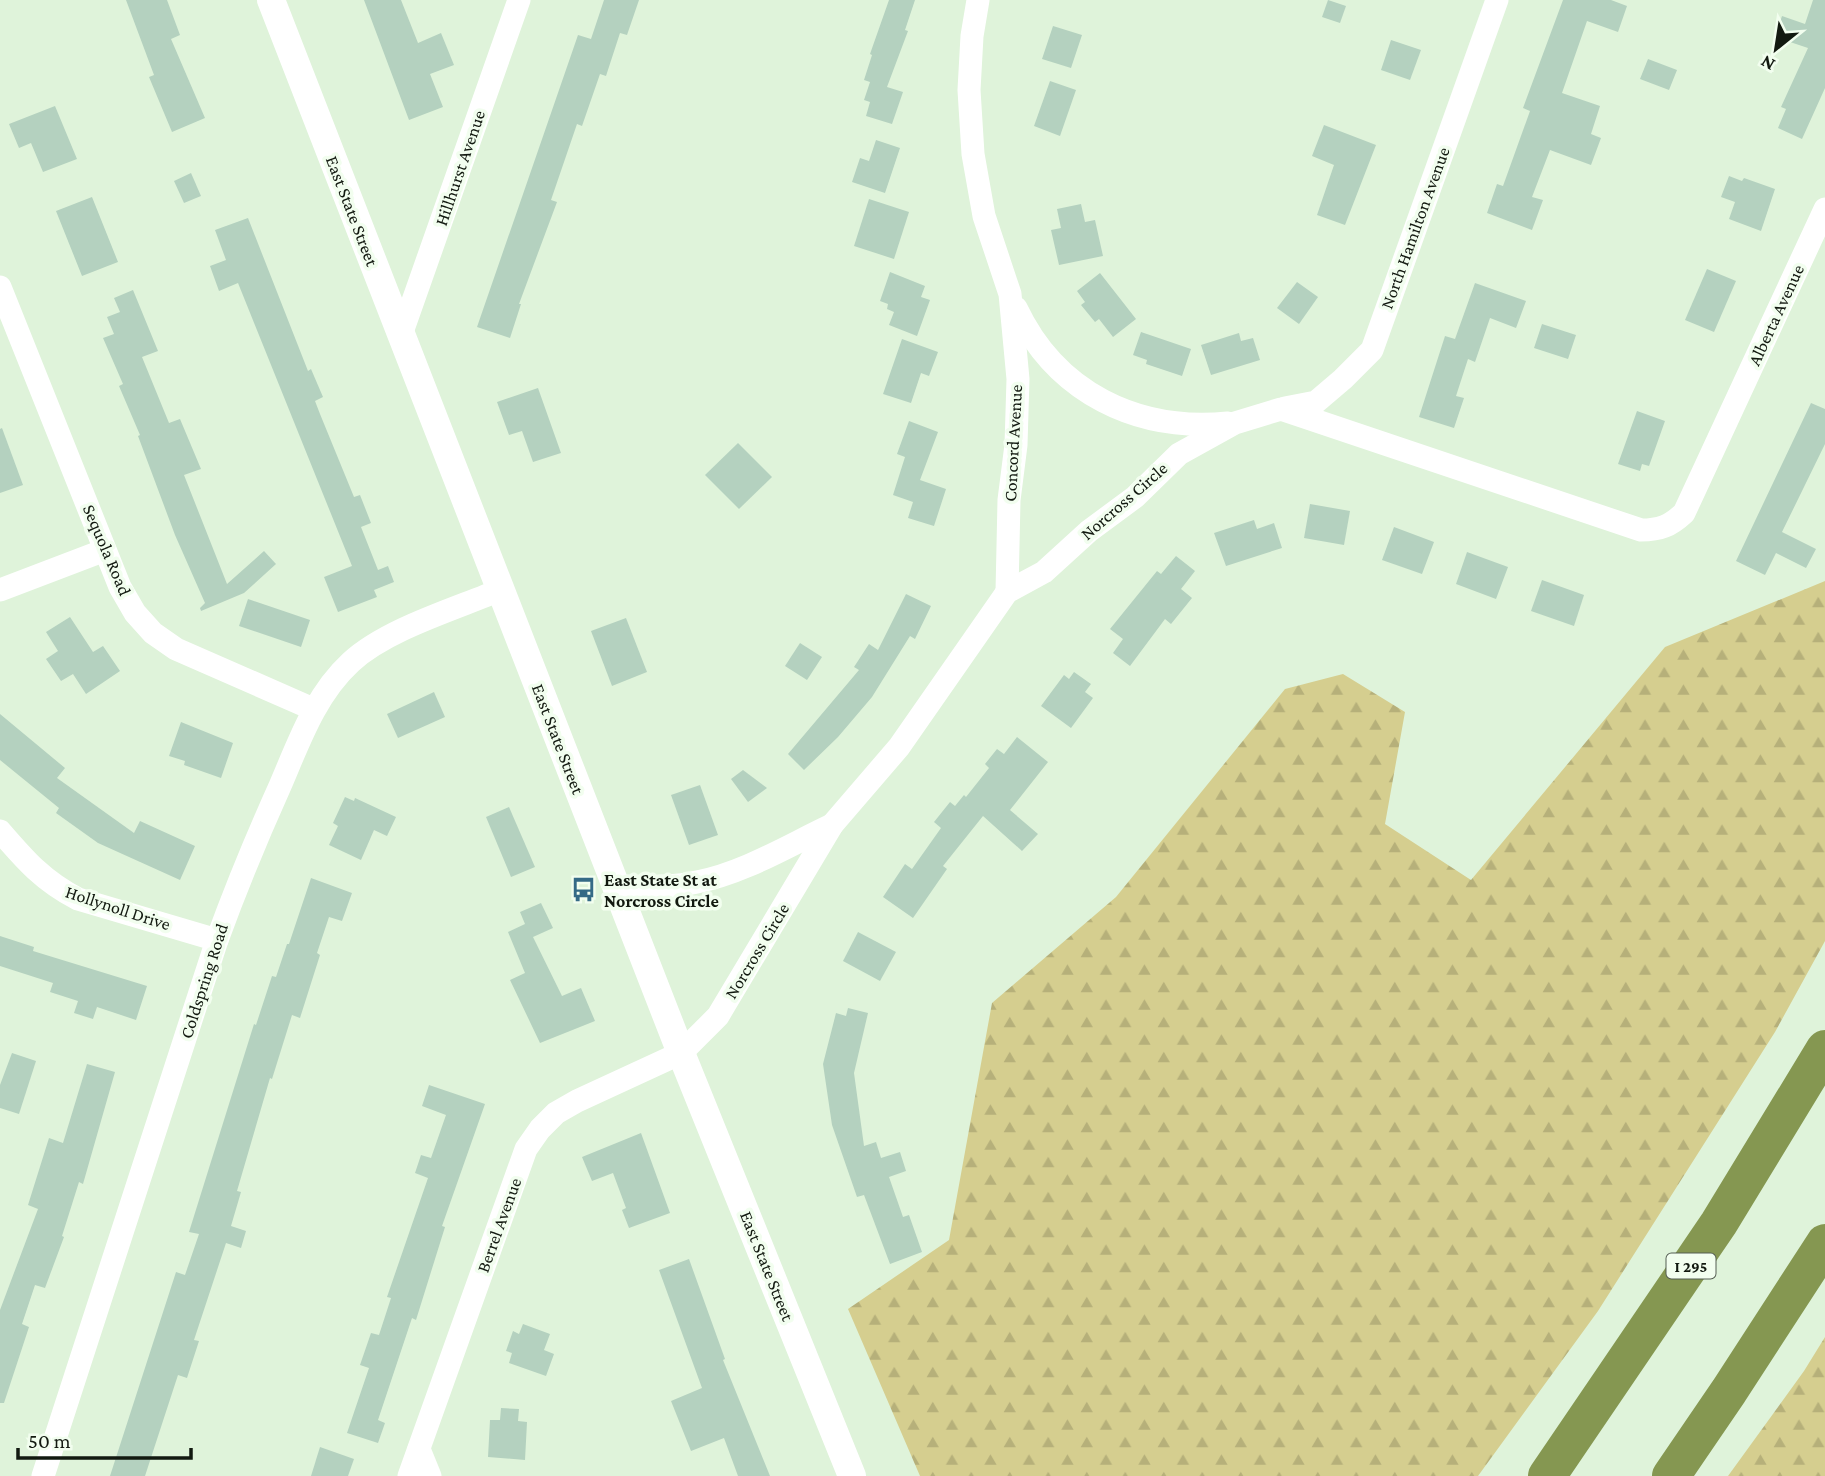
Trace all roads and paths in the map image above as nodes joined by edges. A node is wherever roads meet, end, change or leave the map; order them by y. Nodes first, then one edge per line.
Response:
1 (271, 0) edge
2 (519, 0) edge
3 (978, 0) edge
4 (1497, 0) edge
5 (1825, 209) edge
6 (3, 291) edge
7 (1010, 294) junction
8 (401, 335) junction
9 (1281, 409) junction
10 (1235, 423) junction
11 (105, 550) junction
12 (0, 590) edge
13 (500, 590) junction
14 (1007, 592) junction
15 (313, 709) junction
16 (832, 825) junction
17 (0, 831) edge
18 (616, 886) junction
19 (216, 940) junction
20 (1825, 1049) edge
21 (681, 1053) junction
22 (1825, 1242) edge
23 (419, 1449) junction
24 (43, 1476) edge
25 (409, 1476) edge
26 (430, 1476) edge
27 (852, 1476) edge
28 (1547, 1476) edge
29 (1671, 1476) edge

1 - 8 street, East State Street
2 - 8 street, Hillhurst Avenue
3 - 7 street, Concord Avenue
4 - 9 street, North Hamilton Avenue
5 - 9 street, Alberta Avenue
6 - 11 street, Sequola Road
7 - 10 street, Concord Avenue
7 - 14 street, Concord Avenue
8 - 13 street, East State Street
9 - 10 street, Norcross Circle
10 - 14 street, Norcross Circle
11 - 12 street
11 - 15 street, Sequola Road
13 - 15 street, Coldspring Road
13 - 18 street, East State Street
14 - 16 street, Norcross Circle
15 - 19 street, Coldspring Road
16 - 18 street
16 - 21 street, Norcross Circle
17 - 19 street, Hollynoll Drive
18 - 21 street, East State Street
19 - 24 street, Coldspring Road
20 - 28 highway, I 295
21 - 23 street, Berrel Avenue
21 - 27 street, East State Street
22 - 29 highway
23 - 25 street, Berrel Avenue
23 - 26 street

